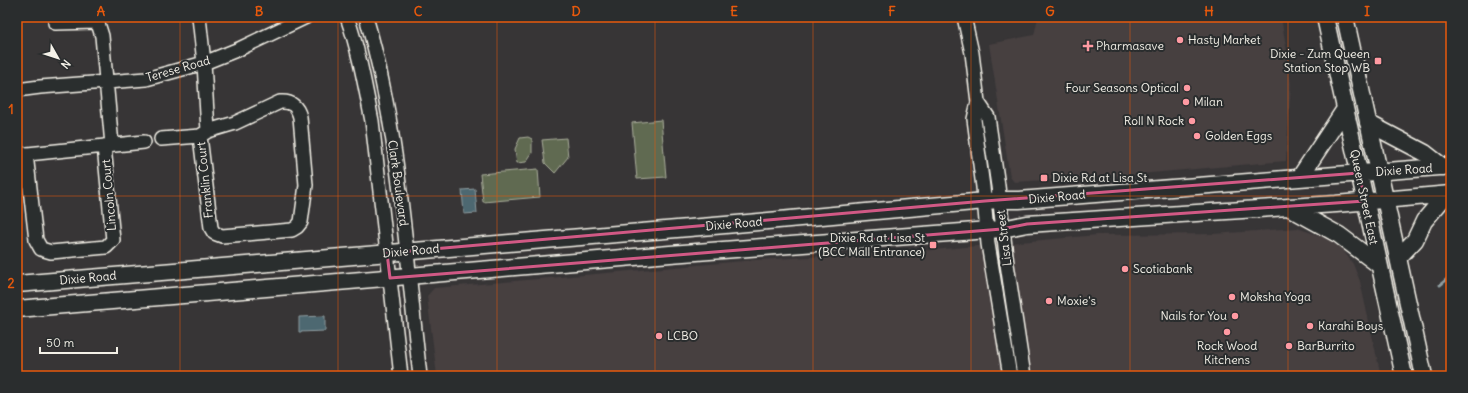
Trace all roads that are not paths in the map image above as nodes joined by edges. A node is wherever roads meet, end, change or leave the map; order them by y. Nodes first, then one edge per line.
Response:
1 (199, 17) edge
2 (306, 17) edge
3 (347, 17) edge
4 (366, 17) edge
5 (964, 17) edge
6 (1325, 17) edge
7 (1345, 17) edge
8 (96, 19) edge
9 (55, 23) dead end
10 (204, 63) junction
11 (106, 82) junction
12 (17, 90) edge
13 (1345, 109) junction
14 (1368, 123) junction
15 (204, 134) junction
16 (161, 139) dead end
17 (144, 142) dead end
18 (108, 146) junction
19 (21, 154) edge
20 (1447, 167) edge
21 (1379, 172) junction
22 (1359, 173) junction
23 (1300, 177) junction
24 (1449, 194) edge
25 (992, 200) junction
26 (1385, 200) junction
27 (1365, 201) junction
28 (1288, 207) junction
29 (995, 230) junction
30 (406, 251) junction
31 (387, 253) junction
32 (1398, 258) junction
33 (1379, 265) junction
34 (409, 276) junction
35 (390, 278) junction
36 (17, 284) edge
37 (17, 309) edge
38 (401, 376) edge
39 (420, 376) edge
40 (1010, 376) edge
41 (1024, 376) edge
42 (1404, 376) edge
43 (1424, 376) edge

1 - 10 street, Franklin Court
2 - 10 street, Terese Road
3 - 31 street, Clark Boulevard
4 - 30 street, Clark Boulevard
5 - 25 street, Lisa Street
6 - 13 main road, Queen Street East
7 - 14 main road, Queen Street East
8 - 9 street
8 - 11 street, Lincoln Court
10 - 11 street, Terese Road
10 - 15 street, Franklin Court
11 - 12 street, Terese Road
11 - 18 street, Lincoln Court
13 - 22 main road, Queen Street East
13 - 23 main road
14 - 20 main road
14 - 21 main road, Queen Street East
15 - 15 street, Franklin Court
15 - 16 street, Franklin Court
17 - 18 street, Lincoln Court
18 - 19 street, Lincoln Court
18 - 19 street, Lincoln Court
20 - 21 main road, Dixie Road
21 - 22 main road, Dixie Road
21 - 26 main road, Queen Street East
22 - 23 main road, Dixie Road
22 - 27 main road, Queen Street East
23 - 25 main road, Dixie Road
24 - 26 main road, Dixie Road
24 - 32 main road
25 - 29 street, Lisa Street
25 - 30 main road, Dixie Road
26 - 27 main road, Dixie Road
26 - 32 main road, Queen Street East
27 - 28 main road, Dixie Road
27 - 33 main road, Queen Street East
28 - 29 main road, Dixie Road
28 - 33 main road
29 - 34 main road, Dixie Road
29 - 40 street, Lisa Street
29 - 41 street, Lisa Street
30 - 31 main road, Dixie Road
30 - 34 street, Clark Boulevard
31 - 35 street, Clark Boulevard
31 - 36 main road, Dixie Road
32 - 43 main road, Queen Street East
33 - 42 main road, Queen Street East
34 - 35 main road, Dixie Road
34 - 39 street, Clark Boulevard
35 - 37 main road, Dixie Road
35 - 38 street, Clark Boulevard

